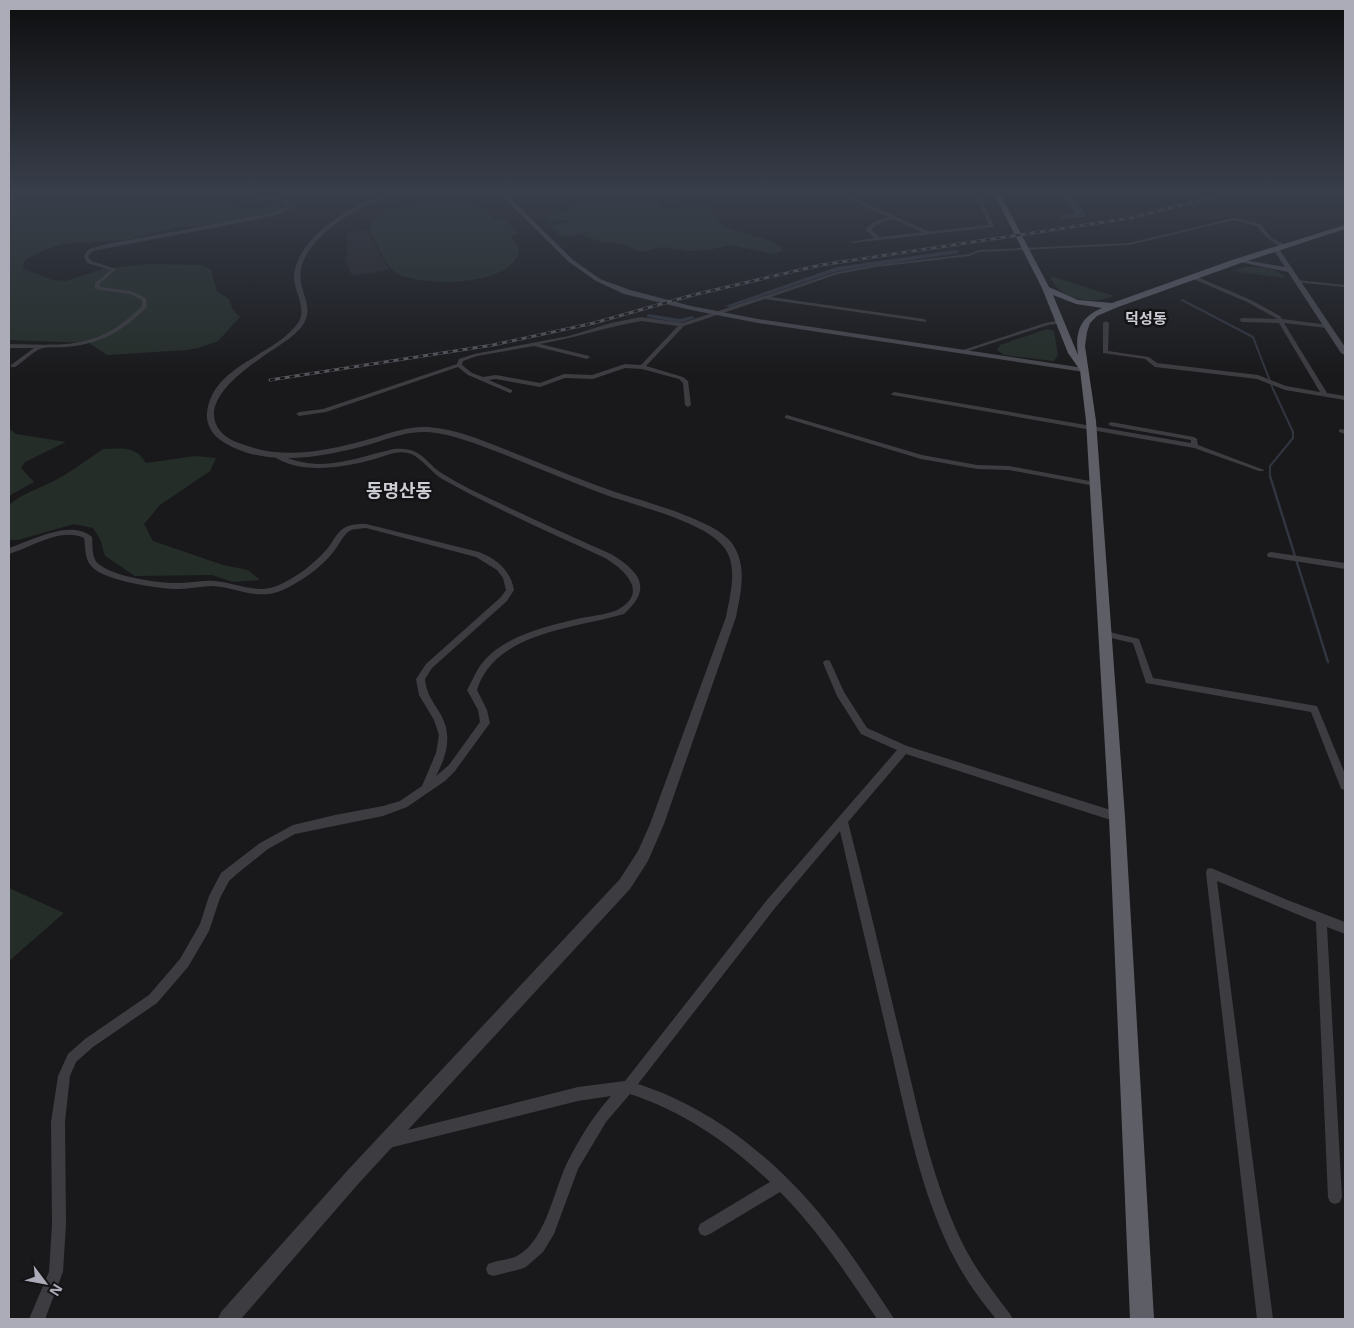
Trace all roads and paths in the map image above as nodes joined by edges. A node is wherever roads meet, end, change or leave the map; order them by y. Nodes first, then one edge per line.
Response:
1 (89, 252) edge
2 (306, 252) edge
3 (562, 252) edge
4 (982, 252) edge
5 (1027, 252) edge
6 (1267, 252) edge
7 (1278, 252) edge
8 (1238, 261) junction
9 (1288, 270) junction
10 (1193, 277) junction
11 (1297, 281) junction
12 (1345, 286) edge
13 (1046, 288) junction
14 (764, 297) junction
15 (1115, 305) junction
16 (719, 314) junction
17 (1242, 320) dead end
18 (924, 321) dead end
19 (1282, 321) junction
20 (1061, 322) junction
21 (1106, 323) dead end
22 (682, 325) junction
23 (1327, 326) junction
24 (533, 344) junction
25 (9, 346) edge
26 (39, 346) junction
27 (960, 352) junction
28 (1345, 353) edge
29 (587, 358) dead end
30 (459, 365) junction
31 (13, 366) dead end
32 (642, 368) junction
33 (1084, 370) junction
34 (483, 378) junction
35 (510, 391) dead end
36 (894, 394) dead end
37 (1325, 395) junction
38 (1345, 398) edge
39 (688, 405) dead end
40 (299, 414) dead end
41 (787, 417) dead end
42 (1091, 424) junction
43 (275, 455) junction
44 (1261, 470) dead end
45 (1095, 484) junction
46 (9, 551) edge
47 (1271, 555) dead end
48 (1345, 566) edge
49 (1105, 634) junction
50 (827, 663) dead end
51 (904, 749) junction
52 (1345, 786) edge
53 (426, 789) junction
54 (1117, 817) junction
55 (842, 822) junction
56 (1321, 919) junction
57 (1345, 928) edge
58 (628, 1087) junction
59 (384, 1143) junction
60 (780, 1184) junction
61 (1335, 1197) dead end
62 (706, 1229) dead end
63 (493, 1269) dead end
64 (999, 1316) edge
65 (37, 1319) edge
66 (228, 1319) edge
67 (886, 1319) edge
68 (1142, 1319) edge
69 (1265, 1319) edge

1 - 26 street
2 - 43 street
3 - 16 main road
4 - 14 street
5 - 13 highway
6 - 8 highway
7 - 9 main road
8 - 9 main road
8 - 10 highway
9 - 11 main road
10 - 15 highway
10 - 19 street
11 - 12 street
11 - 23 main road
13 - 15 highway
13 - 20 highway
14 - 16 street
14 - 18 street
15 - 33 highway
16 - 22 street
16 - 27 main road
17 - 19 street
19 - 23 street
19 - 37 street
20 - 27 street
20 - 33 highway
21 - 37 street
22 - 24 street
22 - 32 street
23 - 28 main road
24 - 29 street
24 - 30 street
25 - 26 street
26 - 31 street
27 - 33 main road
30 - 34 street
30 - 40 street
32 - 34 street
32 - 39 street
33 - 42 highway
34 - 35 street
36 - 42 street
37 - 38 street
41 - 45 street
42 - 44 street
42 - 45 highway
43 - 53 street
43 - 59 street
45 - 49 highway
46 - 53 street
47 - 48 street
49 - 52 street
49 - 54 highway
50 - 51 street
51 - 54 street
51 - 55 street
53 - 65 street
54 - 68 highway
55 - 58 street
55 - 64 street
56 - 57 street
56 - 61 street
56 - 69 street
58 - 59 street
58 - 60 street
58 - 63 street
59 - 66 street
60 - 62 street
60 - 67 street

